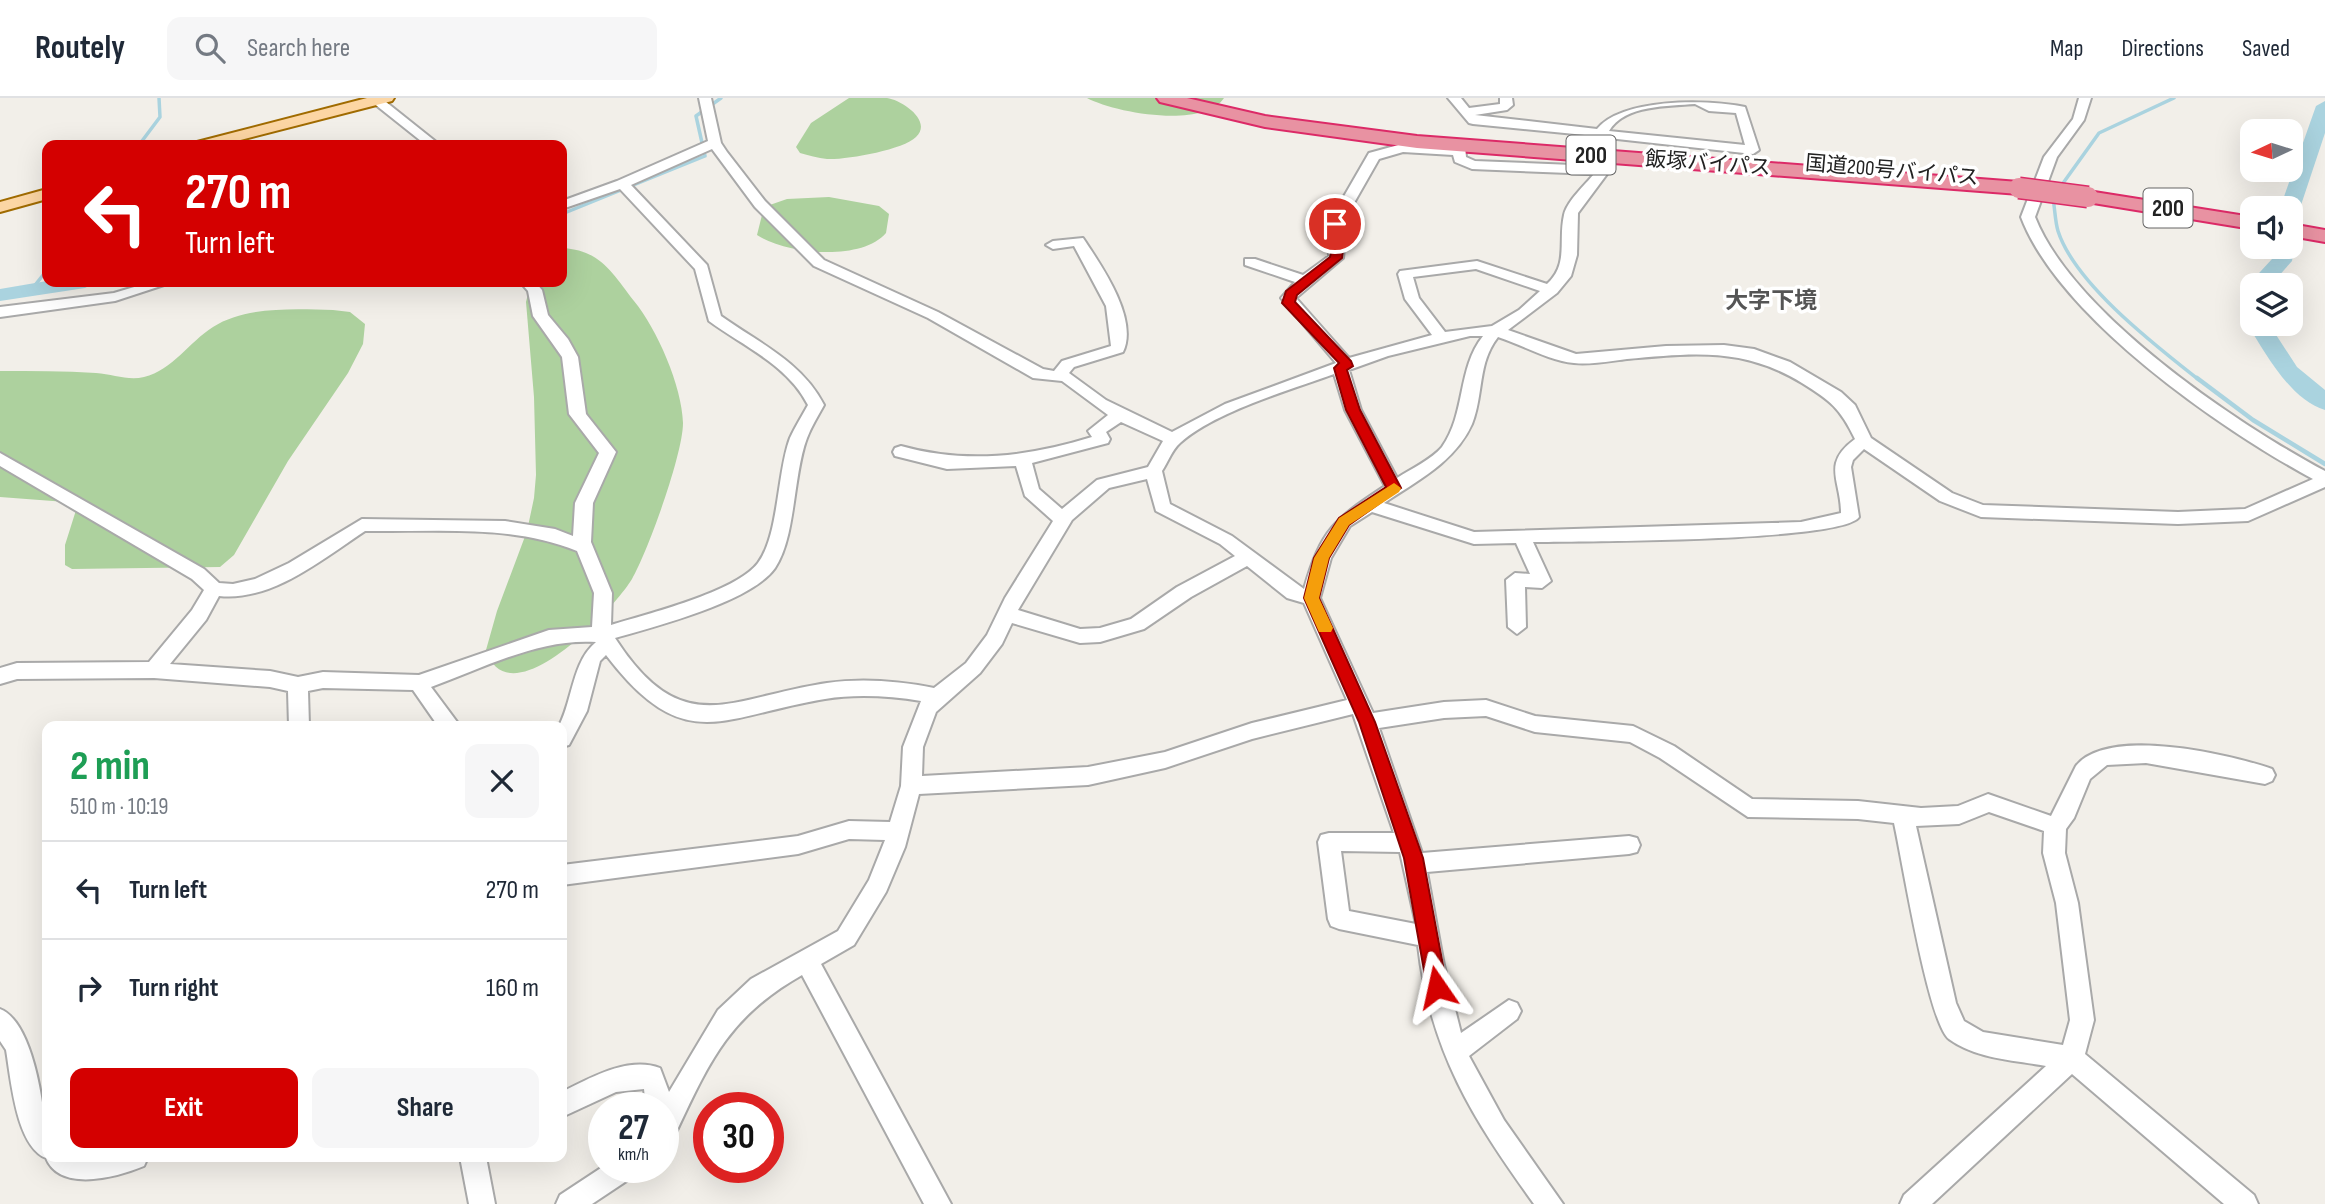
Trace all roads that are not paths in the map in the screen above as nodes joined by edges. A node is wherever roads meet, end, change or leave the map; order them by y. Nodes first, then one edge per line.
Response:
1 (404, 98) edge
2 (705, 98) edge
3 (1150, 98) edge
4 (1166, 98) edge
5 (1454, 98) edge
6 (1506, 98) edge
7 (2085, 98) edge
8 (1698, 99) edge
9 (379, 100) edge
10 (1202, 101) edge
11 (1470, 116) junction
12 (1601, 136) junction
13 (223, 140) edge
14 (240, 140) edge
15 (428, 140) edge
16 (715, 143) junction
17 (1459, 145) junction
18 (1604, 166) junction
19 (622, 184) junction
20 (42, 189) edge
21 (42, 195) edge
22 (0, 201) edge
23 (567, 203) edge
24 (0, 207) edge
25 (2240, 217) edge
26 (2303, 223) edge
27 (2325, 227) edge
28 (2303, 232) edge
29 (2325, 236) edge
30 (1053, 245) dead end
31 (1250, 262) dead end
32 (1306, 280) junction
33 (149, 287) edge
34 (532, 287) edge
35 (1552, 290) junction
36 (0, 312) edge
37 (1495, 331) junction
38 (1442, 338) junction
39 (1344, 367) junction
40 (1058, 376) junction
41 (1120, 415) junction
42 (1174, 439) junction
43 (1864, 440) junction
44 (901, 452) dead end
45 (0, 459) edge
46 (1023, 459) junction
47 (1154, 471) junction
48 (2325, 480) edge
49 (1394, 488) junction
50 (1367, 504) junction
51 (1063, 520) junction
52 (1522, 537) junction
53 (584, 547) junction
54 (1248, 557) junction
55 (214, 589) junction
56 (1311, 598) junction
57 (1006, 614) junction
58 (1517, 627) dead end
59 (605, 639) junction
60 (6, 670) edge
61 (154, 670) junction
62 (420, 683) junction
63 (298, 685) junction
64 (937, 696) junction
65 (1363, 713) junction
66 (299, 721) edge
67 (446, 721) edge
68 (567, 730) edge
69 (2265, 775) dead end
70 (911, 786) junction
71 (1903, 813) junction
72 (2055, 826) junction
73 (899, 831) junction
74 (1629, 845) dead end
75 (1412, 853) junction
76 (567, 873) edge
77 (1429, 937) junction
78 (807, 961) junction
79 (1509, 1011) dead end
80 (0, 1020) edge
81 (1454, 1053) junction
82 (2073, 1058) junction
83 (590, 1092) edge
84 (657, 1092) edge
85 (588, 1093) edge
86 (679, 1099) edge
87 (567, 1103) edge
88 (42, 1138) edge
89 (64, 1162) edge
90 (108, 1162) edge
91 (474, 1162) edge
92 (601, 1183) edge
93 (482, 1204) edge
94 (569, 1204) edge
95 (938, 1204) edge
96 (1550, 1204) edge
97 (1913, 1204) edge
98 (2245, 1204) edge

1 - 9 main road
2 - 16 street
3 - 10 highway
4 - 10 highway, 200
5 - 11 street
6 - 11 street
7 - 48 street
8 - 12 street
8 - 12 street
9 - 13 main road
9 - 14 main road
9 - 15 street
10 - 17 highway, 国道200号バイパス / 200
10 - 17 highway, 200
11 - 12 street
11 - 17 street
12 - 18 street, bridge
16 - 19 street
16 - 40 street
17 - 18 street
17 - 25 highway, 国道200号バイパス / 200, bridge
17 - 32 street
18 - 35 street
19 - 23 street
19 - 59 street
20 - 22 main road
21 - 24 main road
26 - 27 highway
28 - 29 highway
30 - 40 street
31 - 32 street
32 - 39 street
33 - 36 street
34 - 53 street
35 - 37 street
35 - 38 street
37 - 38 street
37 - 43 street
37 - 49 street
38 - 39 street
39 - 42 street
39 - 49 street
40 - 41 street
41 - 42 street
41 - 46 street
42 - 47 street
43 - 48 street
43 - 52 street
44 - 46 street
45 - 55 street
46 - 51 street
47 - 51 street
47 - 54 street
49 - 50 street
50 - 52 street
50 - 56 street
51 - 57 street
52 - 58 street
53 - 55 street
53 - 59 street
54 - 56 street
54 - 57 street
55 - 61 street
56 - 65 street
57 - 64 street
59 - 62 street
59 - 64 street
59 - 68 street
60 - 61 street
61 - 63 street
62 - 63 street
62 - 67 street
63 - 66 street
64 - 70 street
65 - 70 street
65 - 71 street
65 - 75 street
69 - 72 street
70 - 73 street
71 - 72 street
71 - 82 street
72 - 82 street
73 - 76 street
73 - 78 street
74 - 75 street
75 - 77 street
75 - 77 street
77 - 81 street
78 - 86 street
78 - 95 street
79 - 81 street
80 - 88 street
81 - 96 street
82 - 97 street
82 - 98 street
83 - 84 street
85 - 87 street
89 - 90 street
91 - 93 street
92 - 94 street

